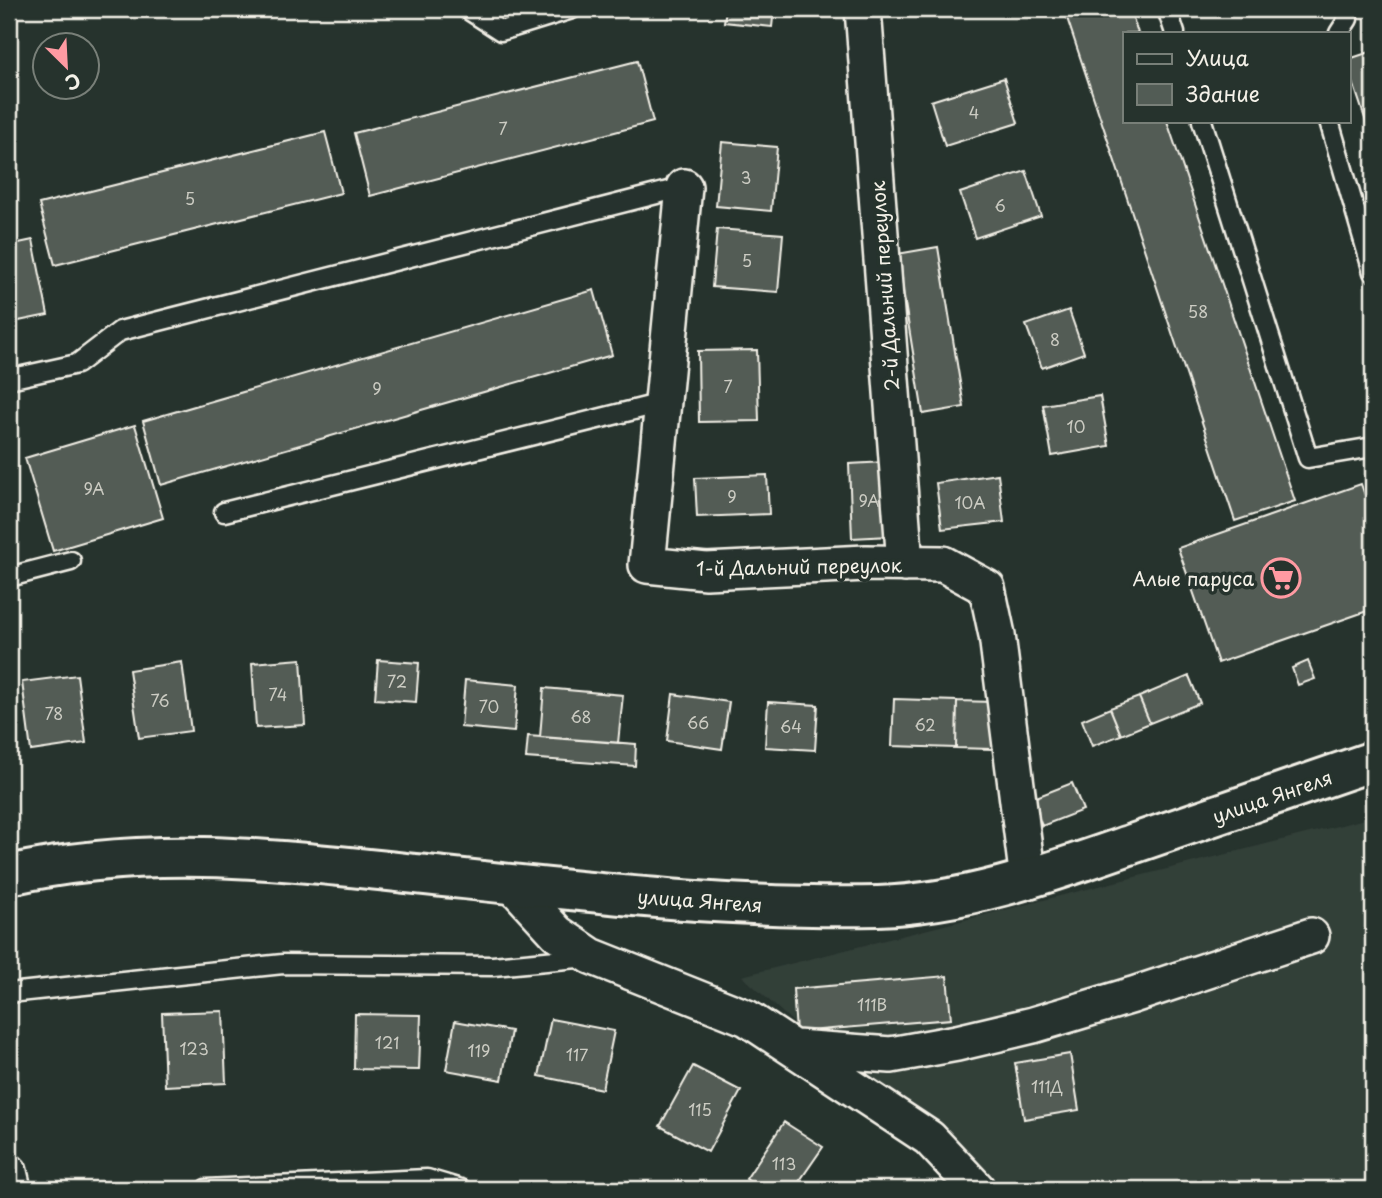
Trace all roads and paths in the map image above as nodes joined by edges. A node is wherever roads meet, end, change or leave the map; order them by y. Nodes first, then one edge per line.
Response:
1 (467, 9) edge
2 (572, 9) edge
3 (863, 9) edge
4 (1167, 9) edge
5 (1345, 9) edge
6 (1175, 32) edge
7 (1340, 32) edge
8 (1202, 122) edge
9 (1329, 122) edge
10 (684, 187) joint
11 (1373, 272) edge
12 (9, 379) edge
13 (666, 402) junction
14 (1373, 447) edge
15 (224, 512) dead end
16 (71, 561) dead end
17 (905, 564) junction
18 (9, 577) edge
19 (1373, 761) edge
20 (9, 875) edge
21 (1028, 880) junction
22 (512, 884) junction
23 (1311, 936) dead end
24 (591, 956) junction
25 (9, 993) edge
26 (793, 1048) junction
27 (9, 1172) edge
28 (13, 1189) edge
29 (206, 1189) edge
30 (461, 1189) edge
31 (977, 1189) edge

1 - 2 lane
3 - 17 street, 2-й Дальний переулок
4 - 6 lane
5 - 7 lane
8 - 14 lane
9 - 11 lane
10 - 12 lane
10 - 13 street, 1-й Дальний переулок
13 - 15 lane
13 - 17 street, 1-й Дальний переулок
16 - 18 lane
17 - 21 street, 1-й Дальний переулок
19 - 21 main road, улица Янгеля
20 - 22 main road, улица Янгеля
21 - 22 main road, улица Янгеля
22 - 24 street
23 - 26 street
24 - 25 lane
24 - 26 street
26 - 31 street
27 - 28 street
29 - 30 lane

